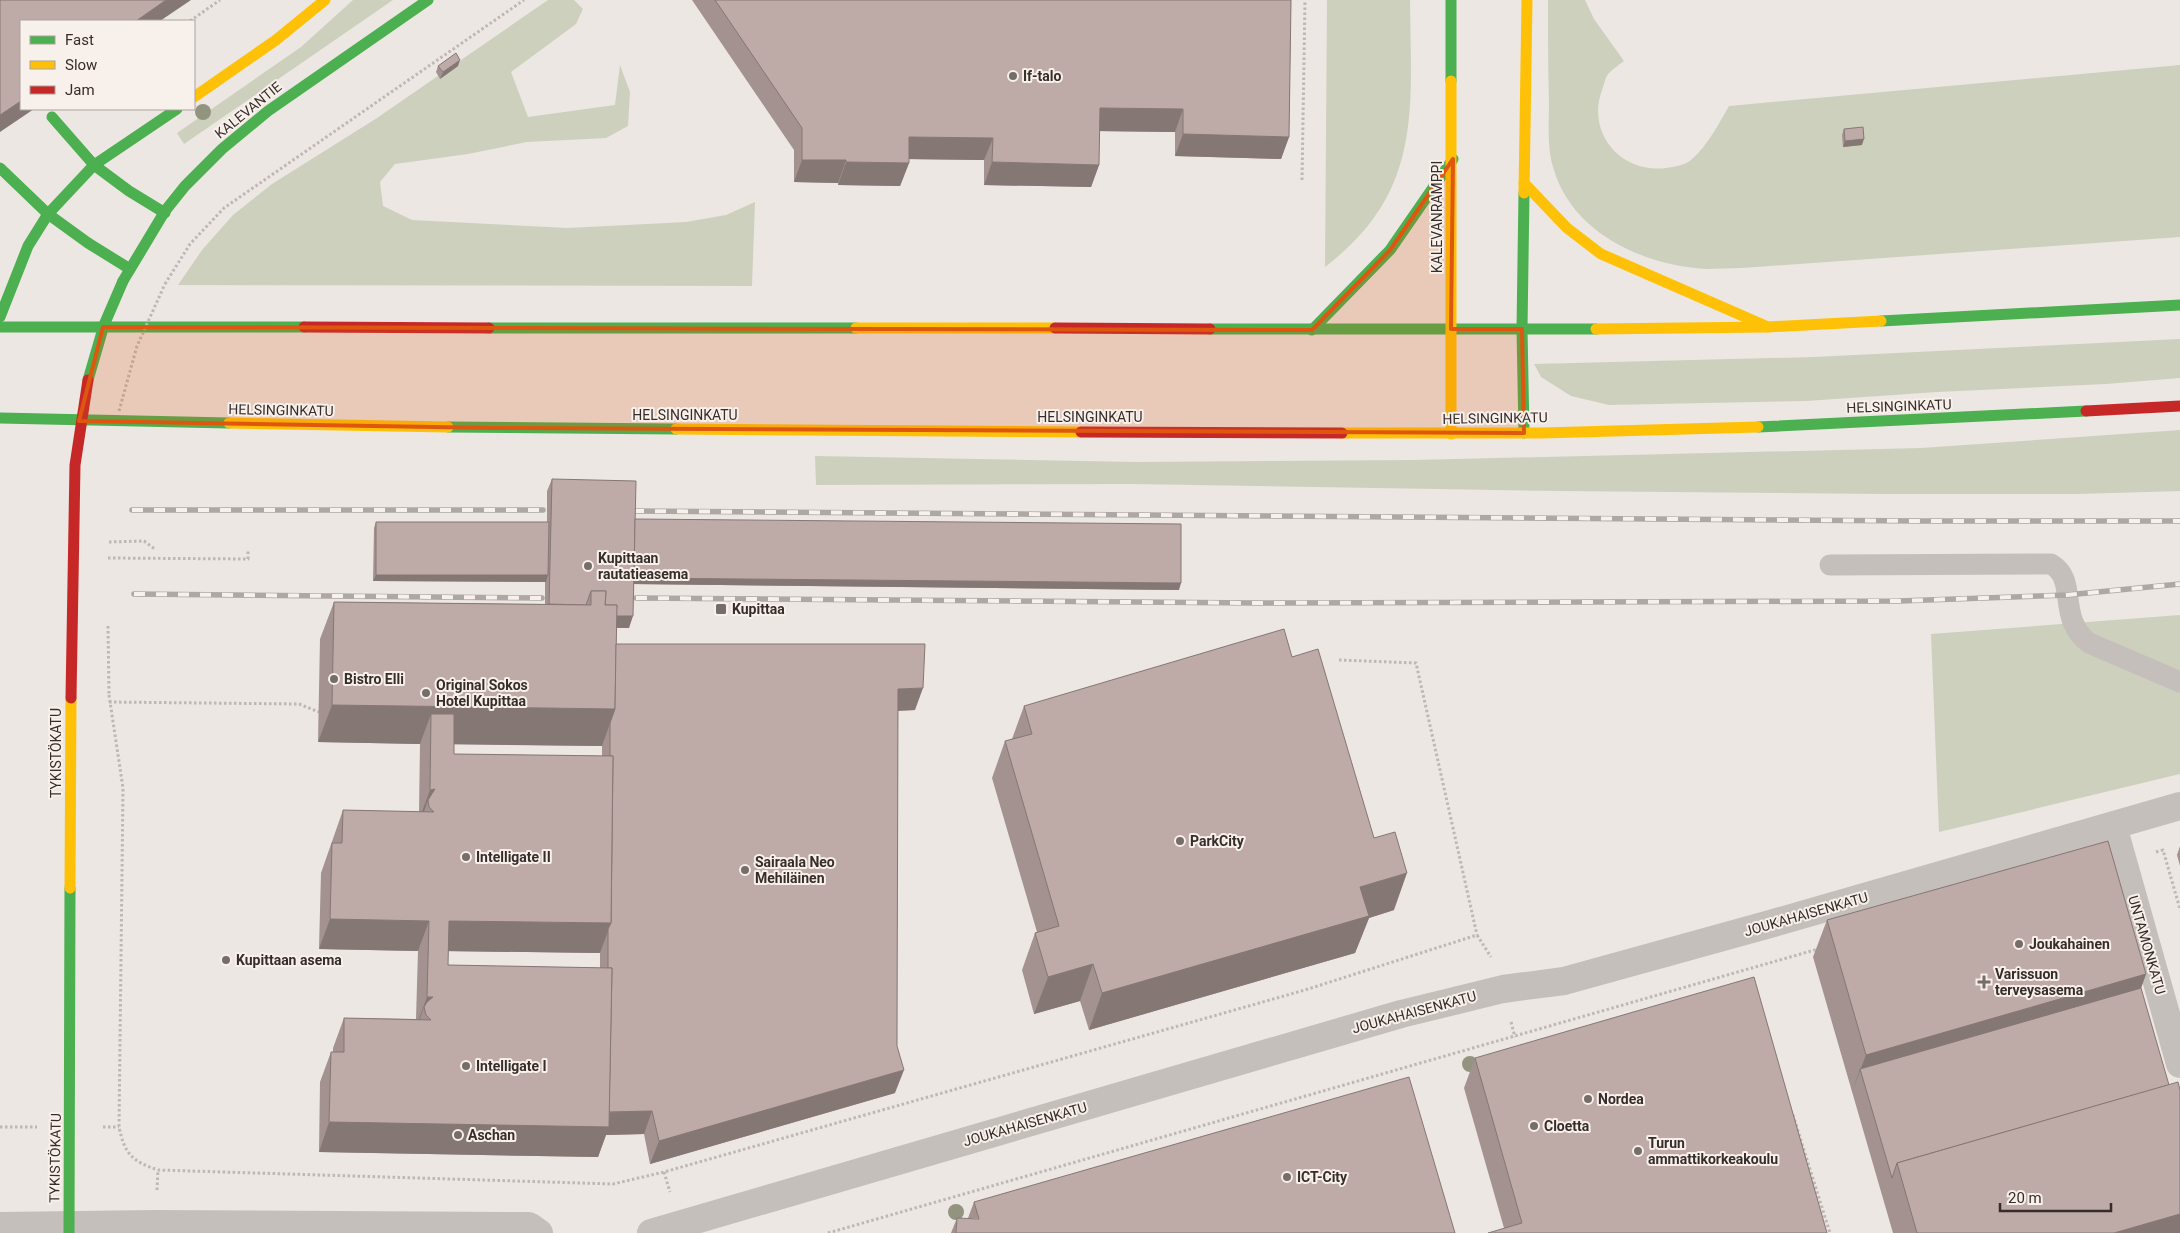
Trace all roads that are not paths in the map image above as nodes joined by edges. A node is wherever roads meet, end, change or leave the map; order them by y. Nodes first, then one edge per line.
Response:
1 (325, 0) edge
2 (428, 0) edge
3 (1451, 0) edge
4 (1528, 0) edge
5 (195, 96) edge
6 (176, 110) edge
7 (52, 117) dead end
8 (1453, 159) junction
9 (94, 165) junction
10 (0, 168) edge
11 (1524, 182) junction
12 (165, 213) junction
13 (48, 214) junction
14 (130, 269) junction
15 (124, 282) joint
16 (2180, 305) edge
17 (0, 317) edge
18 (0, 327) edge
19 (1768, 327) junction
20 (1451, 329) junction
21 (1522, 329) junction
22 (1312, 330) junction
23 (2180, 406) edge
24 (0, 418) edge
25 (24, 420) junction
26 (0, 423) edge
27 (1524, 433) junction
28 (1451, 434) junction
29 (1830, 565) dead end
30 (2180, 682) edge
31 (2180, 806) edge
32 (2113, 826) junction
33 (2170, 1058) edge
34 (0, 1226) edge
35 (69, 1228) edge
36 (540, 1233) edge
37 (651, 1233) edge

1 - 5 main road
2 - 12 main road, KALEVANTIE
3 - 8 main road, KALEVANRAMPPI
4 - 11 main road
6 - 9 main road
7 - 9 main road
8 - 20 main road, KALEVANRAMPPI
8 - 22 main road
9 - 12 main road
9 - 13 main road
10 - 13 main road
11 - 19 main road
11 - 21 main road
12 - 14 main road, KALEVANTIE
13 - 14 main road
13 - 17 main road
14 - 15 main road, KALEVANTIE
15 - 35 main road, TYKISTÖKATU, bridge
16 - 19 main road
18 - 22 main road
19 - 21 main road
20 - 21 main road
20 - 22 main road
20 - 28 main road, KALEVANRAMPPI
21 - 27 main road
23 - 27 main road, HELSINGINKATU
24 - 25 main road, HELSINGINKATU
25 - 26 main road
25 - 28 main road, HELSINGINKATU
27 - 28 main road, HELSINGINKATU
29 - 30 lane
31 - 32 street, JOUKAHAISENKATU
32 - 33 street, UNTAMONKATU
32 - 37 street, JOUKAHAISENKATU
34 - 35 street
35 - 36 street

